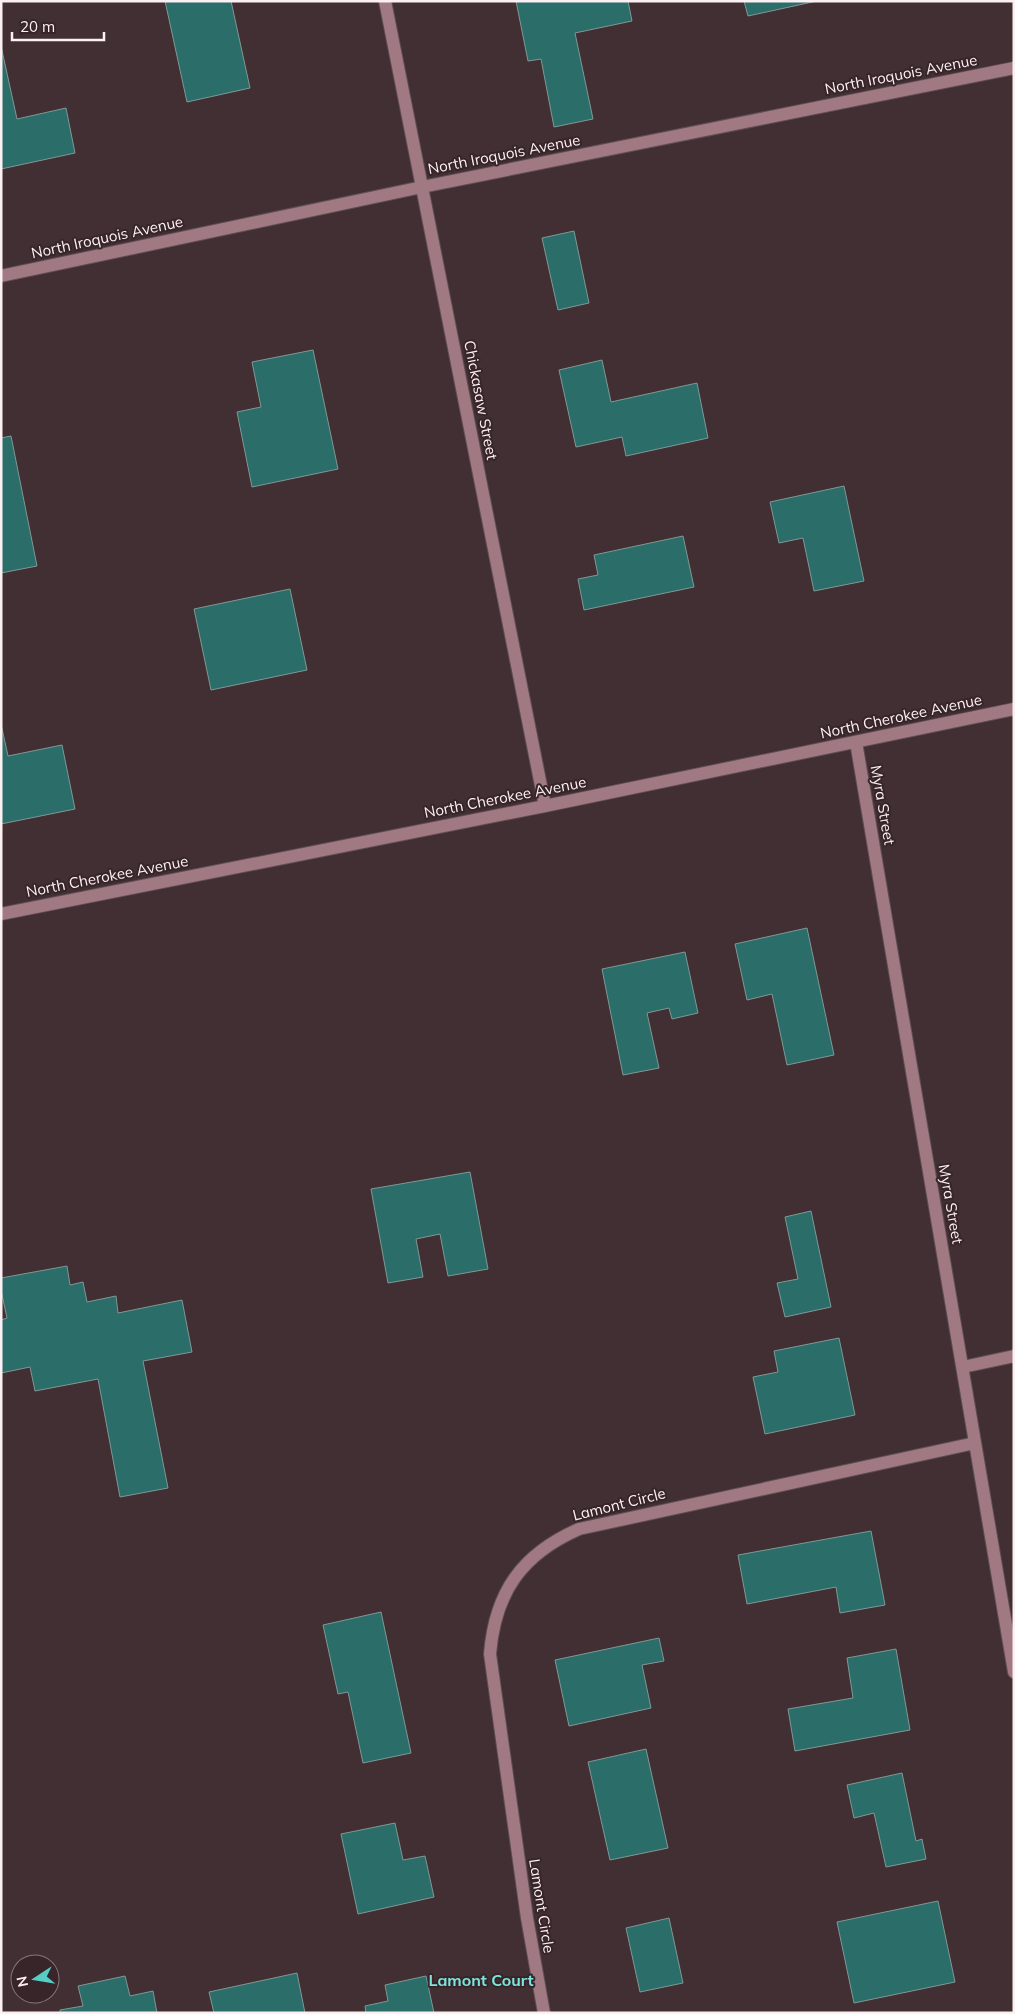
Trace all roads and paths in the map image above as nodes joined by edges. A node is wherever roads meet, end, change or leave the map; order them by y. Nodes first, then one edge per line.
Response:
1 (385, 1) edge
2 (1014, 68) edge
3 (422, 187) junction
4 (1, 276) edge
5 (1014, 709) edge
6 (856, 742) junction
7 (545, 806) junction
8 (1, 914) edge
9 (1014, 1356) edge
10 (963, 1367) junction
11 (975, 1443) junction
12 (1014, 1672) edge
13 (544, 2013) edge

1 - 3 street, Chickasaw Street
2 - 3 street, North Iroquois Avenue
3 - 4 street, North Iroquois Avenue
3 - 7 street, Chickasaw Street
5 - 6 street, North Cherokee Avenue
6 - 7 street, North Cherokee Avenue
6 - 10 street, Myra Street
7 - 8 street, North Cherokee Avenue
9 - 10 street
10 - 11 street, Myra Street
11 - 12 street, Myra Street
11 - 13 street, Lamont Circle

